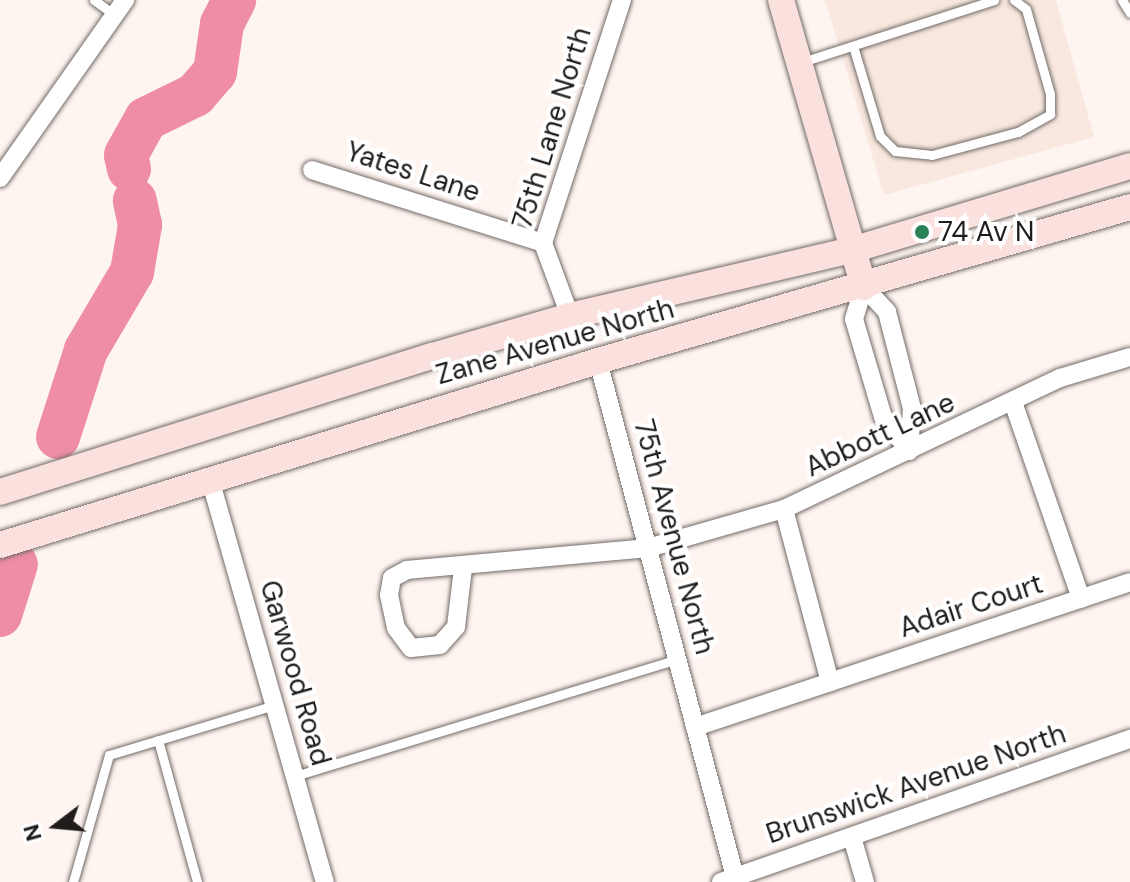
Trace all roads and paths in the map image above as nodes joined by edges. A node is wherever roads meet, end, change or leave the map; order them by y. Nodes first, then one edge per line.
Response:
1 (94, 0) edge
2 (622, 0) edge
3 (781, 0) edge
4 (994, 0) edge
5 (1014, 0) edge
6 (1122, 0) edge
7 (120, 8) edge
8 (1130, 13) edge
9 (853, 46) junction
10 (799, 63) junction
11 (1130, 166) edge
12 (312, 170) dead end
13 (0, 178) edge
14 (1130, 207) edge
15 (543, 243) junction
16 (852, 250) junction
17 (864, 287) junction
18 (570, 316) junction
19 (1130, 357) edge
20 (598, 361) junction
21 (1014, 405) junction
22 (909, 451) junction
23 (210, 479) junction
24 (2, 491) edge
25 (784, 509) junction
26 (0, 545) edge
27 (648, 548) junction
28 (463, 568) junction
29 (1130, 582) edge
30 (1081, 599) junction
31 (677, 659) junction
32 (830, 682) junction
33 (275, 705) junction
34 (695, 727) junction
35 (1130, 739) edge
36 (158, 740) junction
37 (295, 776) junction
38 (852, 837) junction
39 (728, 880) edge
40 (73, 882) edge
41 (197, 882) edge
42 (325, 882) edge
43 (865, 882) edge

1 - 7 lane
2 - 15 street, 75th Lane North
3 - 10 street
4 - 9 lane
5 - 9 lane
6 - 8 lane
7 - 13 street
9 - 10 lane
10 - 16 street
11 - 16 street, Zane Avenue North
12 - 15 street, Yates Lane
14 - 17 street, Zane Avenue North
15 - 18 street, 75th Lane North
16 - 17 street
16 - 18 street, Zane Avenue North
17 - 20 street, Zane Avenue North
17 - 22 street
17 - 22 street
18 - 24 street, Zane Avenue North
19 - 21 street, Abbott Lane
20 - 23 street, Zane Avenue North
20 - 27 street, 75th Avenue North
21 - 22 street, Abbott Lane
21 - 30 street
22 - 25 street, Abbott Lane
23 - 26 street, Zane Avenue North
23 - 33 street, Garwood Road
25 - 27 street, Abbott Lane
25 - 32 street
27 - 28 street, Abbott Lane
27 - 31 street, 75th Avenue North
28 - 28 street
29 - 30 street, Adair Court
30 - 32 street, Adair Court
31 - 34 street, 75th Avenue North
31 - 37 lane
32 - 34 street
33 - 36 lane
33 - 37 street, Garwood Road
34 - 39 street, 75th Avenue North
35 - 38 street, Brunswick Avenue North
36 - 40 lane
36 - 41 lane
37 - 42 street, Garwood Road
38 - 39 street, Brunswick Avenue North
38 - 43 street

